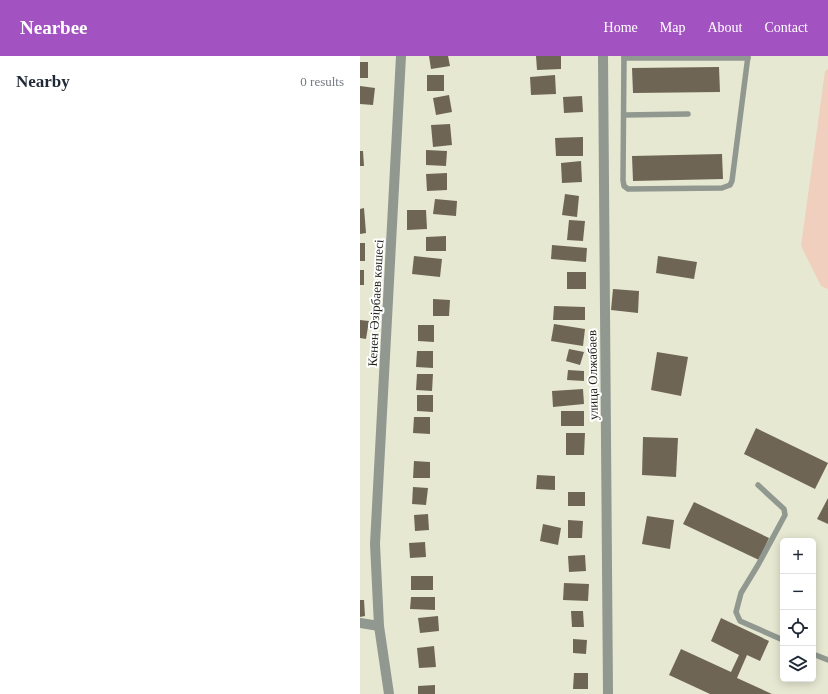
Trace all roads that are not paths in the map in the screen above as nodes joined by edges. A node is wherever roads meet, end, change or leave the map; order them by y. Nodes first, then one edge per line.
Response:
1 (401, 56) edge
2 (602, 56) edge
3 (624, 57) edge
4 (748, 57) edge
5 (688, 114) dead end
6 (624, 115) junction
7 (758, 485) dead end
8 (360, 623) edge
9 (379, 626) junction
10 (780, 639) edge
11 (816, 655) edge
12 (828, 660) edge
13 (389, 694) edge
14 (608, 694) edge

1 - 9 street, Кенен Әзірбаев көшесі
2 - 14 street, улица Олжабаев
3 - 4 lane
3 - 6 lane
4 - 6 lane
5 - 6 lane
7 - 10 lane
8 - 9 street
9 - 13 street, Кенен Әзірбаев көшесі
11 - 12 lane

